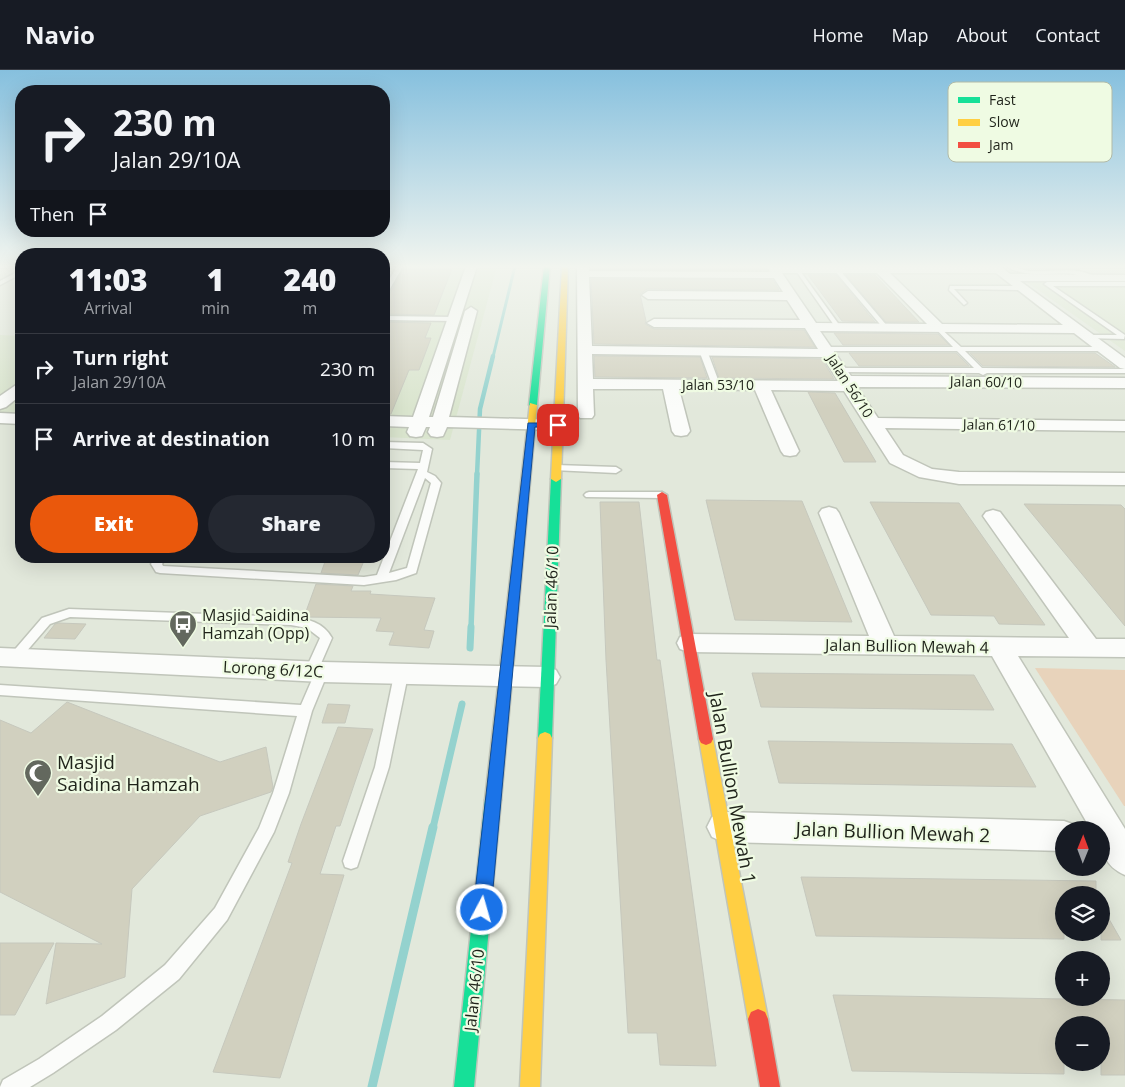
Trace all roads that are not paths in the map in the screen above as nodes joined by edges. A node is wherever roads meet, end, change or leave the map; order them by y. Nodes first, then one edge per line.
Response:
1 (456, 313) edge
2 (471, 313) edge
3 (542, 313) edge
4 (562, 313) edge
5 (584, 313) edge
6 (652, 313) edge
7 (693, 313) edge
8 (803, 313) edge
9 (828, 313) edge
10 (874, 313) edge
11 (923, 313) edge
12 (1056, 313) edge
13 (1089, 313) edge
14 (390, 318) edge
15 (454, 318) junction
16 (811, 326) junction
17 (838, 327) junction
18 (886, 328) junction
19 (938, 328) junction
20 (1077, 329) junction
21 (1088, 337) junction
22 (1125, 338) edge
23 (585, 350) junction
24 (960, 350) junction
25 (1104, 350) junction
26 (827, 351) junction
27 (660, 352) junction
28 (704, 353) junction
29 (1125, 365) edge
30 (981, 371) junction
31 (1125, 371) edge
32 (846, 379) junction
33 (15, 380) edge
34 (993, 383) junction
35 (1125, 383) edge
36 (585, 384) junction
37 (670, 385) junction
38 (716, 386) junction
39 (761, 386) junction
40 (0, 390) edge
41 (15, 393) edge
42 (0, 406) edge
43 (15, 410) edge
44 (586, 415) dead end
45 (0, 418) edge
46 (15, 419) edge
47 (390, 422) edge
48 (873, 423) junction
49 (1125, 426) edge
50 (418, 427) junction
51 (438, 428) junction
52 (531, 429) junction
53 (390, 430) edge
54 (558, 430) junction
55 (681, 431) dead end
56 (390, 446) edge
57 (790, 451) dead end
58 (390, 466) edge
59 (556, 468) junction
60 (423, 470) junction
61 (616, 470) dead end
62 (1125, 479) edge
63 (589, 495) dead end
64 (662, 495) joint
65 (829, 513) dead end
66 (993, 516) dead end
67 (390, 556) edge
68 (157, 563) edge
69 (387, 563) edge
70 (382, 577) junction
71 (689, 643) junction
72 (886, 646) junction
73 (1000, 648) junction
74 (1089, 648) junction
75 (1125, 648) edge
76 (7, 657) edge
77 (317, 672) junction
78 (401, 674) junction
79 (506, 676) junction
80 (547, 677) junction
81 (0, 690) edge
82 (305, 711) junction
83 (723, 827) junction
84 (1055, 836) edge
85 (1113, 845) edge
86 (351, 861) dead end
87 (531, 1084) edge
88 (10, 1087) edge
89 (464, 1087) edge
90 (770, 1087) edge

1 - 15 street
2 - 51 street
3 - 52 main road, Jalan 46/10
4 - 54 main road, Jalan 46/10
5 - 23 street
6 - 27 street
7 - 16 street
8 - 16 street, Jalan 56/10
9 - 17 lane, Jalan 56/10
10 - 18 lane
11 - 19 street
12 - 20 street
13 - 22 lane
14 - 15 lane
15 - 50 street
16 - 17 street
16 - 26 street, Jalan 56/10
17 - 18 street
18 - 19 street
19 - 20 street
19 - 24 lane
20 - 21 street
21 - 22 lane
21 - 25 street
23 - 27 street
23 - 36 street
24 - 25 lane
24 - 26 lane
24 - 30 lane
25 - 29 street
26 - 28 street
26 - 32 street, Jalan 56/10
27 - 28 street
28 - 38 lane
30 - 31 lane
30 - 32 lane
30 - 34 lane
32 - 34 street, Jalan 60/10
32 - 39 street, Jalan 53/10
32 - 48 street, Jalan 56/10
33 - 40 street
34 - 35 street, Jalan 60/10
36 - 37 street, Jalan 53/10
36 - 44 street
37 - 38 street, Jalan 53/10
37 - 55 street
38 - 39 street, Jalan 53/10
39 - 57 street
41 - 42 street
42 - 43 street
45 - 46 street
47 - 50 street
48 - 49 street, Jalan 61/10
48 - 62 street, Jalan 56/10
50 - 51 street
50 - 53 street
51 - 52 street
52 - 54 street
52 - 79 main road, Jalan 46/10
54 - 59 main road, Jalan 46/10
56 - 60 lane
58 - 60 lane
59 - 61 lane
59 - 80 main road, Jalan 46/10
60 - 67 lane
60 - 70 lane
63 - 64 lane
64 - 71 main road, Jalan Bullion Mewah 1
65 - 72 street
66 - 74 street
68 - 70 lane
69 - 70 lane
71 - 72 street, Jalan Bullion Mewah 4
71 - 83 main road, Jalan Bullion Mewah 1
72 - 73 street, Jalan Bullion Mewah 4
73 - 74 street, Jalan Bullion Mewah 4
73 - 85 street
74 - 75 street, Jalan Bullion Mewah 4
76 - 77 street, Lorong 6/12C
76 - 77 lane
77 - 78 street, Lorong 6/12C
77 - 82 lane
78 - 79 street, Lorong 6/12C
78 - 86 lane
79 - 80 street, Lorong 6/12C
79 - 89 main road, Jalan 46/10
80 - 87 main road, Jalan 46/10
81 - 82 lane
82 - 88 lane
83 - 84 street, Jalan Bullion Mewah 2
83 - 90 main road, Jalan Bullion Mewah 1

